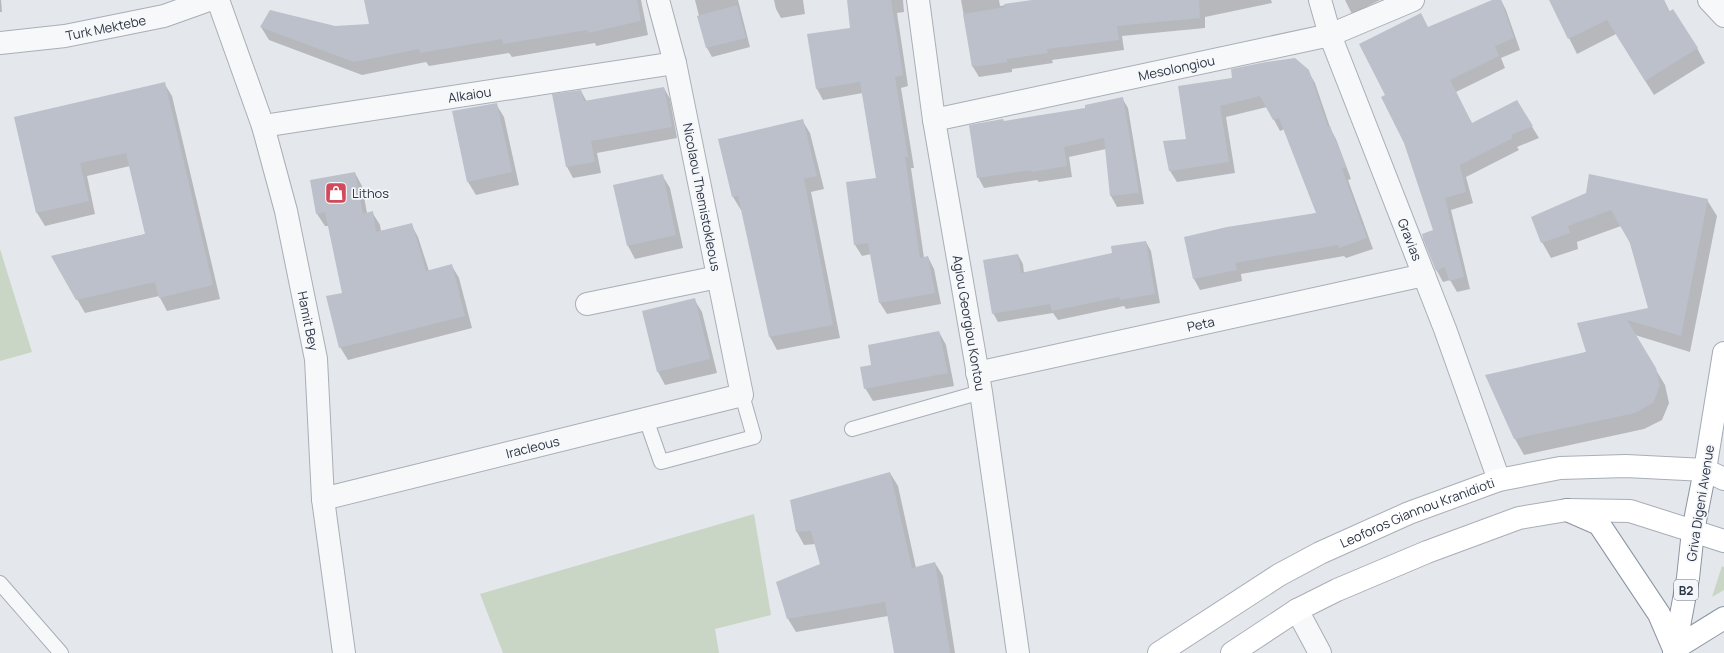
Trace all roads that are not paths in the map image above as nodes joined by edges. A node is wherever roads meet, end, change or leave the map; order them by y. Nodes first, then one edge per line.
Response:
1 (209, 0) edge
2 (218, 0) edge
3 (658, 0) edge
4 (918, 0) edge
5 (1320, 0) edge
6 (1413, 0) edge
7 (1709, 0) edge
8 (1724, 16) edge
9 (1330, 35) junction
10 (0, 43) edge
11 (676, 63) junction
12 (934, 120) junction
13 (263, 126) junction
14 (1424, 275) junction
15 (718, 277) junction
16 (587, 304) dead end
17 (1724, 353) edge
18 (979, 383) junction
19 (742, 395) junction
20 (646, 419) junction
21 (852, 429) dead end
22 (1714, 474) edge
23 (1499, 480) junction
24 (324, 499) junction
25 (1567, 510) junction
26 (1693, 531) junction
27 (1724, 541) edge
28 (0, 583) edge
29 (1297, 610) junction
30 (1724, 618) edge
31 (339, 651) edge
32 (1018, 651) edge
33 (1674, 651) edge
34 (61, 653) edge
35 (1159, 653) edge
36 (1232, 653) edge
37 (1320, 653) edge

1 - 10 street, Turk Mektebe
2 - 13 street, Hamit Bey
3 - 11 street, Nicolaou Themistokleous
4 - 12 street, Agiou Georgiou Kontou
5 - 9 street, Gravias
6 - 9 street, Mesolongiou
7 - 8 street
9 - 12 street, Mesolongiou
9 - 14 street, Gravias
11 - 13 street, Alkaiou
11 - 15 street, Nicolaou Themistokleous
12 - 18 street, Agiou Georgiou Kontou
13 - 24 street, Hamit Bey
14 - 18 street, Peta
14 - 23 street, Gravias
15 - 16 street
15 - 19 street, Nicolaou Themistokleous
17 - 22 main road, Griva Digeni Avenue / B2
18 - 21 lane
18 - 32 street, Agiou Georgiou Kontou
19 - 20 street, Iracleous
19 - 20 lane
20 - 24 street, Iracleous
22 - 23 main road, Leoforos Giannou Kranidioti
22 - 26 main road, Griva Digeni Avenue / B2
23 - 35 main road, Leoforos Giannou Kranidioti
24 - 31 street, Hamit Bey
25 - 26 main road
25 - 29 main road
25 - 33 main road
26 - 27 main road
26 - 33 main road, Griva Digeni Avenue / B2
28 - 34 lane
29 - 36 main road
29 - 37 street
30 - 33 main road

